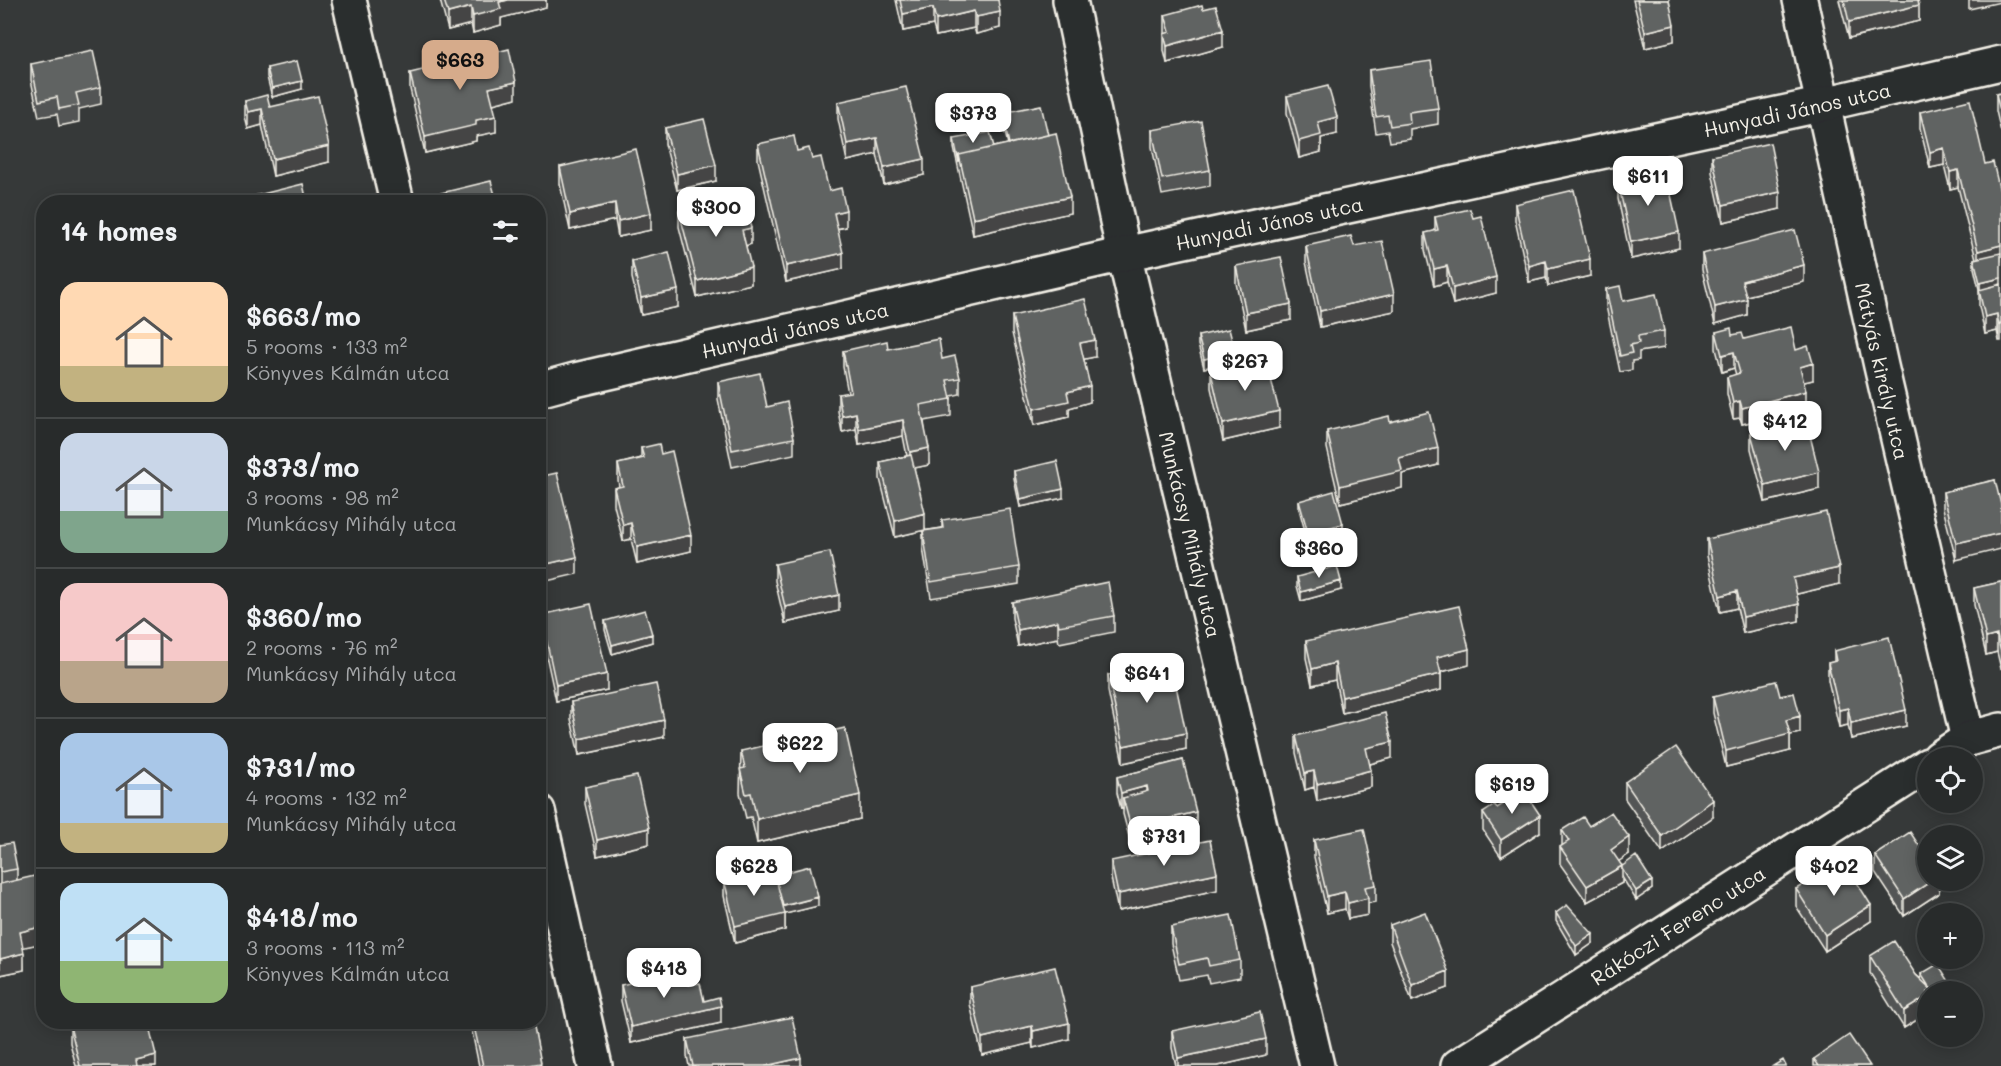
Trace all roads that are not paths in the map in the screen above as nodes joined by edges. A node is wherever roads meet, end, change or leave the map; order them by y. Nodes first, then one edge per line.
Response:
1 (349, 0) edge
2 (1070, 0) edge
3 (1800, 0) edge
4 (2001, 63) edge
5 (1824, 104) junction
6 (395, 195) edge
7 (1124, 254) junction
8 (546, 388) edge
9 (2001, 730) edge
10 (1968, 739) junction
11 (1956, 747) edge
12 (1917, 772) edge
13 (546, 848) edge
14 (595, 1066) edge
15 (1317, 1066) edge
16 (1458, 1066) edge

1 - 6 street
2 - 7 street, Munkácsy Mihály utca
3 - 5 street, Mátyás király utca
4 - 5 street, Hunyadi János utca
5 - 7 street, Hunyadi János utca
5 - 10 street, Mátyás király utca
7 - 8 street, Hunyadi János utca
7 - 15 street, Munkácsy Mihály utca
9 - 10 street
10 - 11 street
12 - 16 street, Rákóczi Ferenc utca
13 - 14 street

